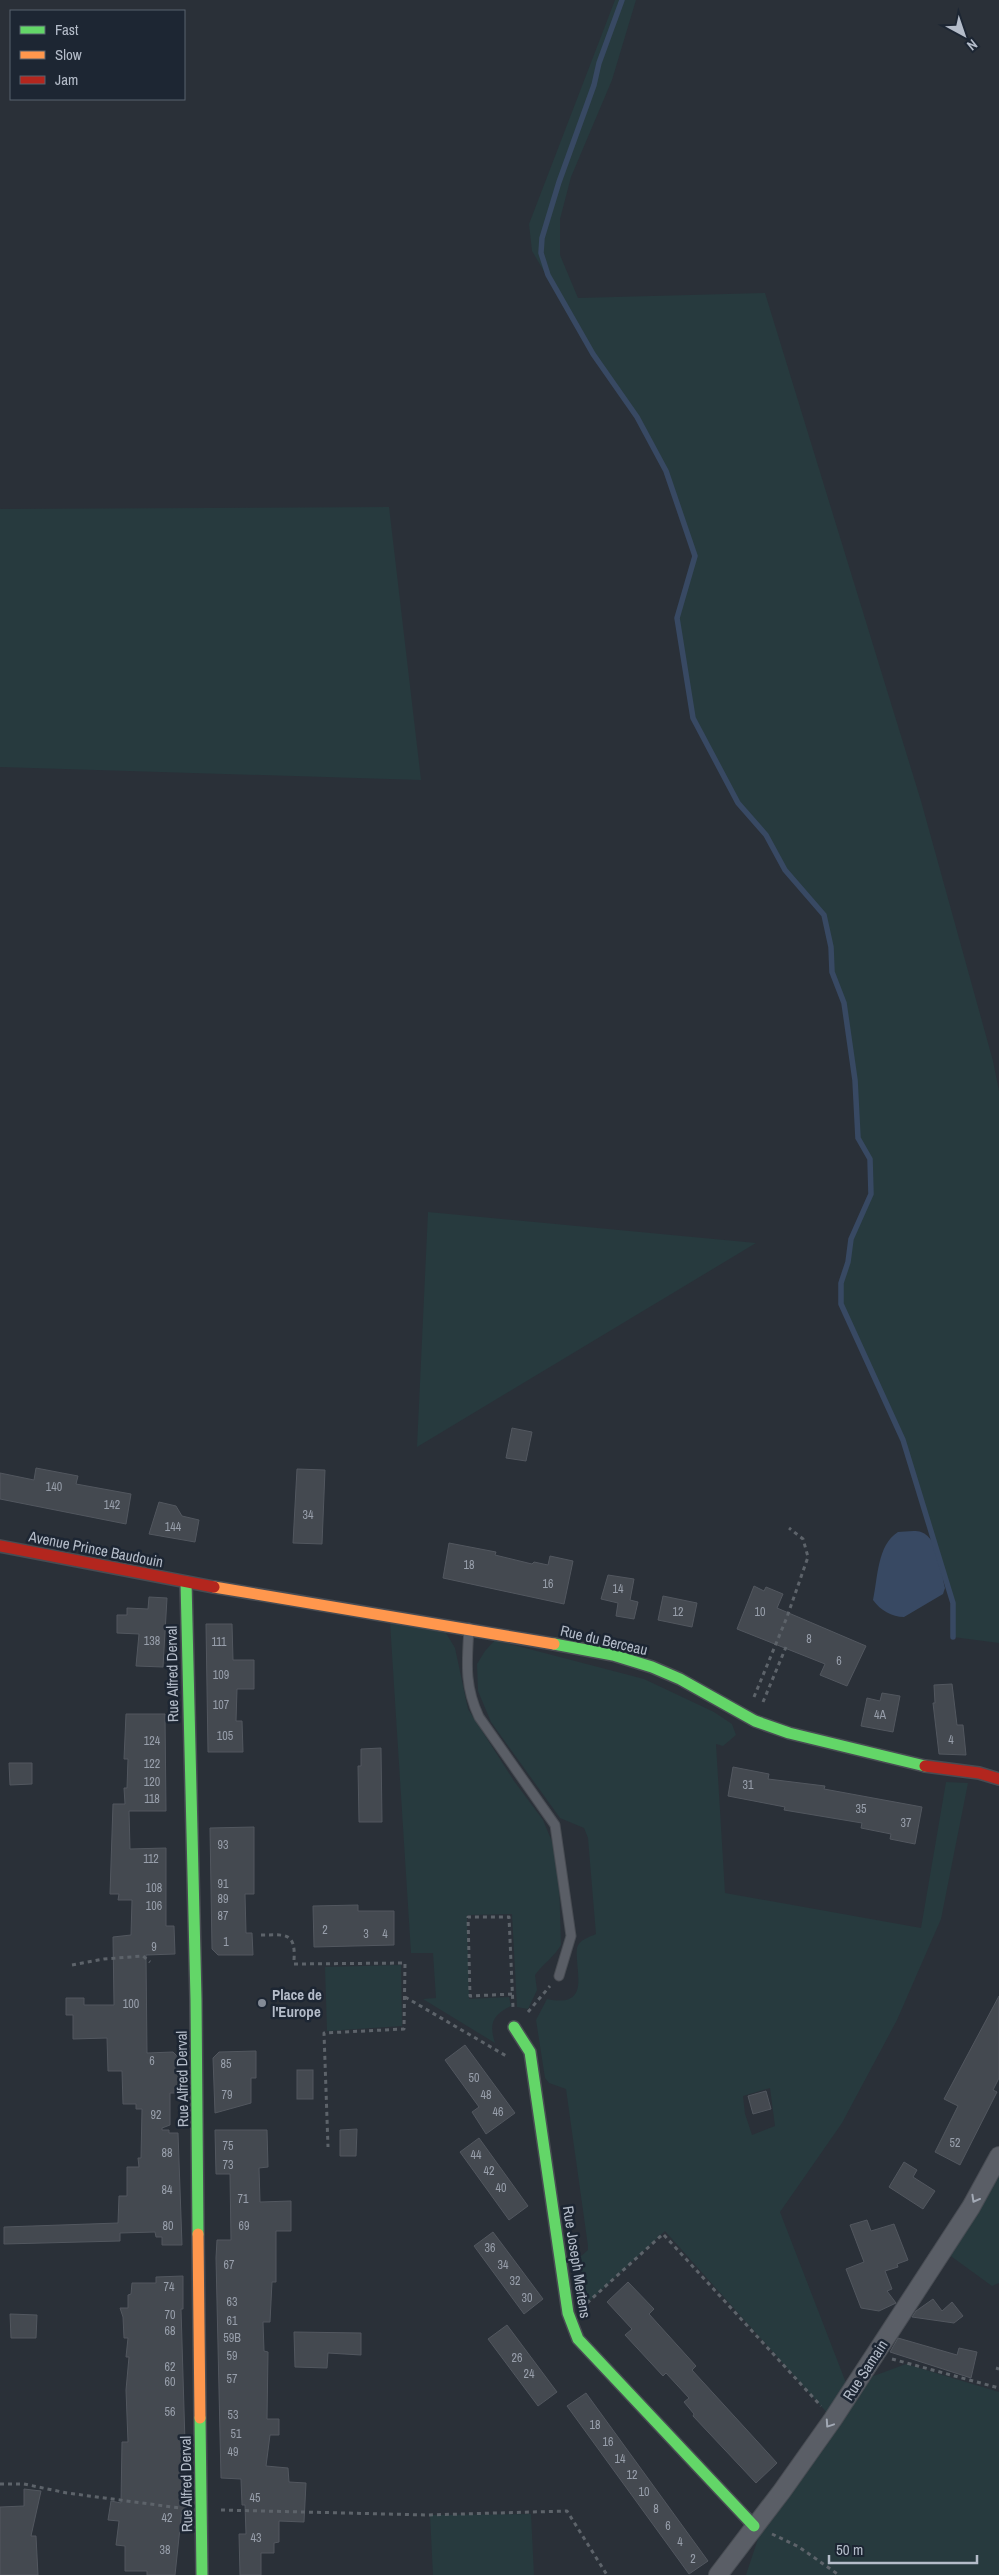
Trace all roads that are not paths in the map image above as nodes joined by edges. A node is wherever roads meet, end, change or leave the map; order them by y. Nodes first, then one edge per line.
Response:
1 (0, 1546) edge
2 (186, 1582) junction
3 (469, 1628) junction
4 (999, 1779) edge
5 (559, 1976) road end
6 (514, 2027) road end
7 (999, 2156) edge
8 (754, 2526) junction
9 (202, 2575) edge
10 (718, 2575) edge

1 - 2 street, Avenue Prince Baudouin
2 - 3 street, Rue du Berceau
2 - 9 street, Rue Alfred Derval
3 - 4 street, Rue du Berceau
3 - 5 lane
6 - 8 street, Rue Joseph Mertens
7 -> 8 street, Rue Samain
8 - 10 street, Rue Samain

